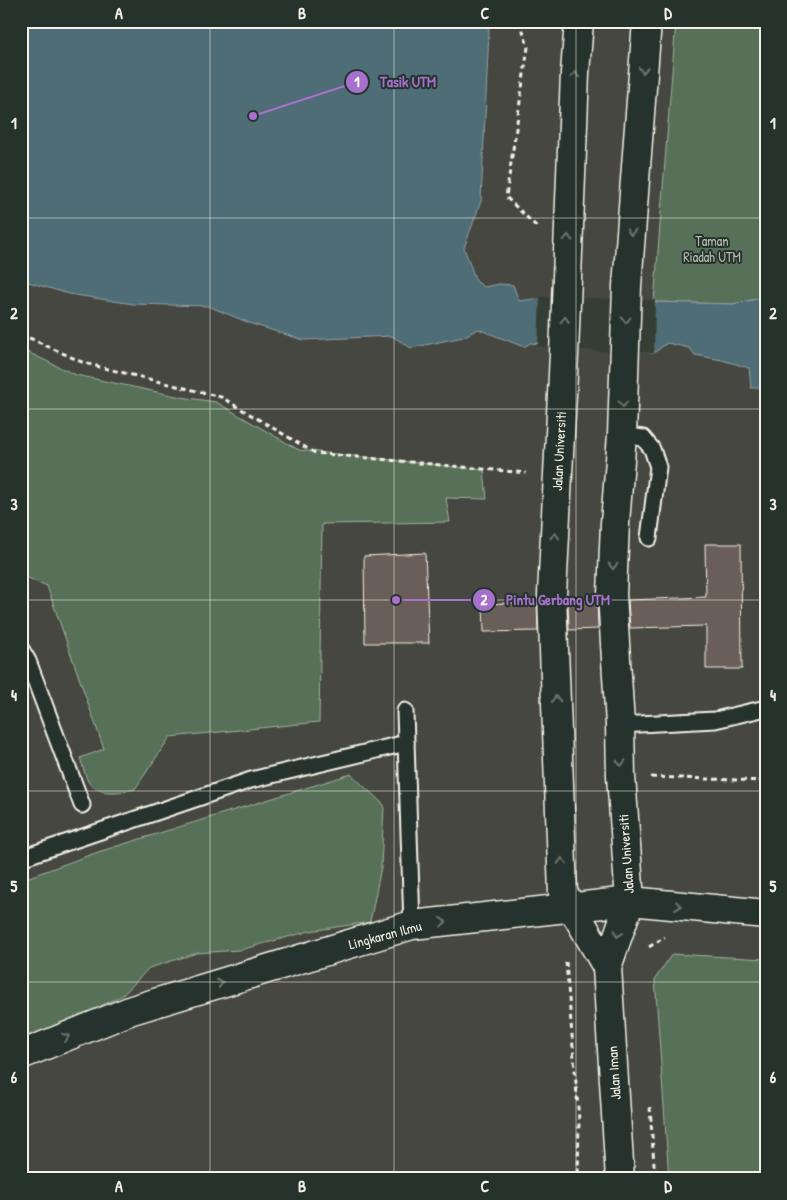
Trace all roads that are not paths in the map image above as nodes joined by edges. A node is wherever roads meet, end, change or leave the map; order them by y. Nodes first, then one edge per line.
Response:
1 (579, 21) edge
2 (647, 21) edge
3 (622, 435) junction
4 (649, 538) dead end
5 (21, 649) edge
6 (766, 708) edge
7 (405, 711) dead end
8 (620, 725) junction
9 (406, 743) junction
10 (82, 805) dead end
11 (21, 858) edge
12 (630, 901) junction
13 (572, 907) junction
14 (766, 914) edge
15 (412, 925) junction
16 (607, 967) junction
17 (21, 1055) edge
18 (620, 1179) edge

13 -> 1 street, Jalan Universiti
2 -> 3 street, Jalan Universiti
3 - 4 lane
3 -> 8 street, Jalan Universiti
5 - 10 lane
6 - 8 lane
7 - 9 lane
8 -> 12 street, Jalan Universiti
9 - 11 lane
9 - 15 lane
12 - 13 street, Lingkaran Ilmu
12 -> 14 street, Lingkaran Ilmu
12 -> 16 street, Jalan Universiti
15 -> 13 street, Lingkaran Ilmu
13 - 16 street, Jalan Universiti
17 -> 15 street, Lingkaran Ilmu
16 - 18 street, Jalan Iman

